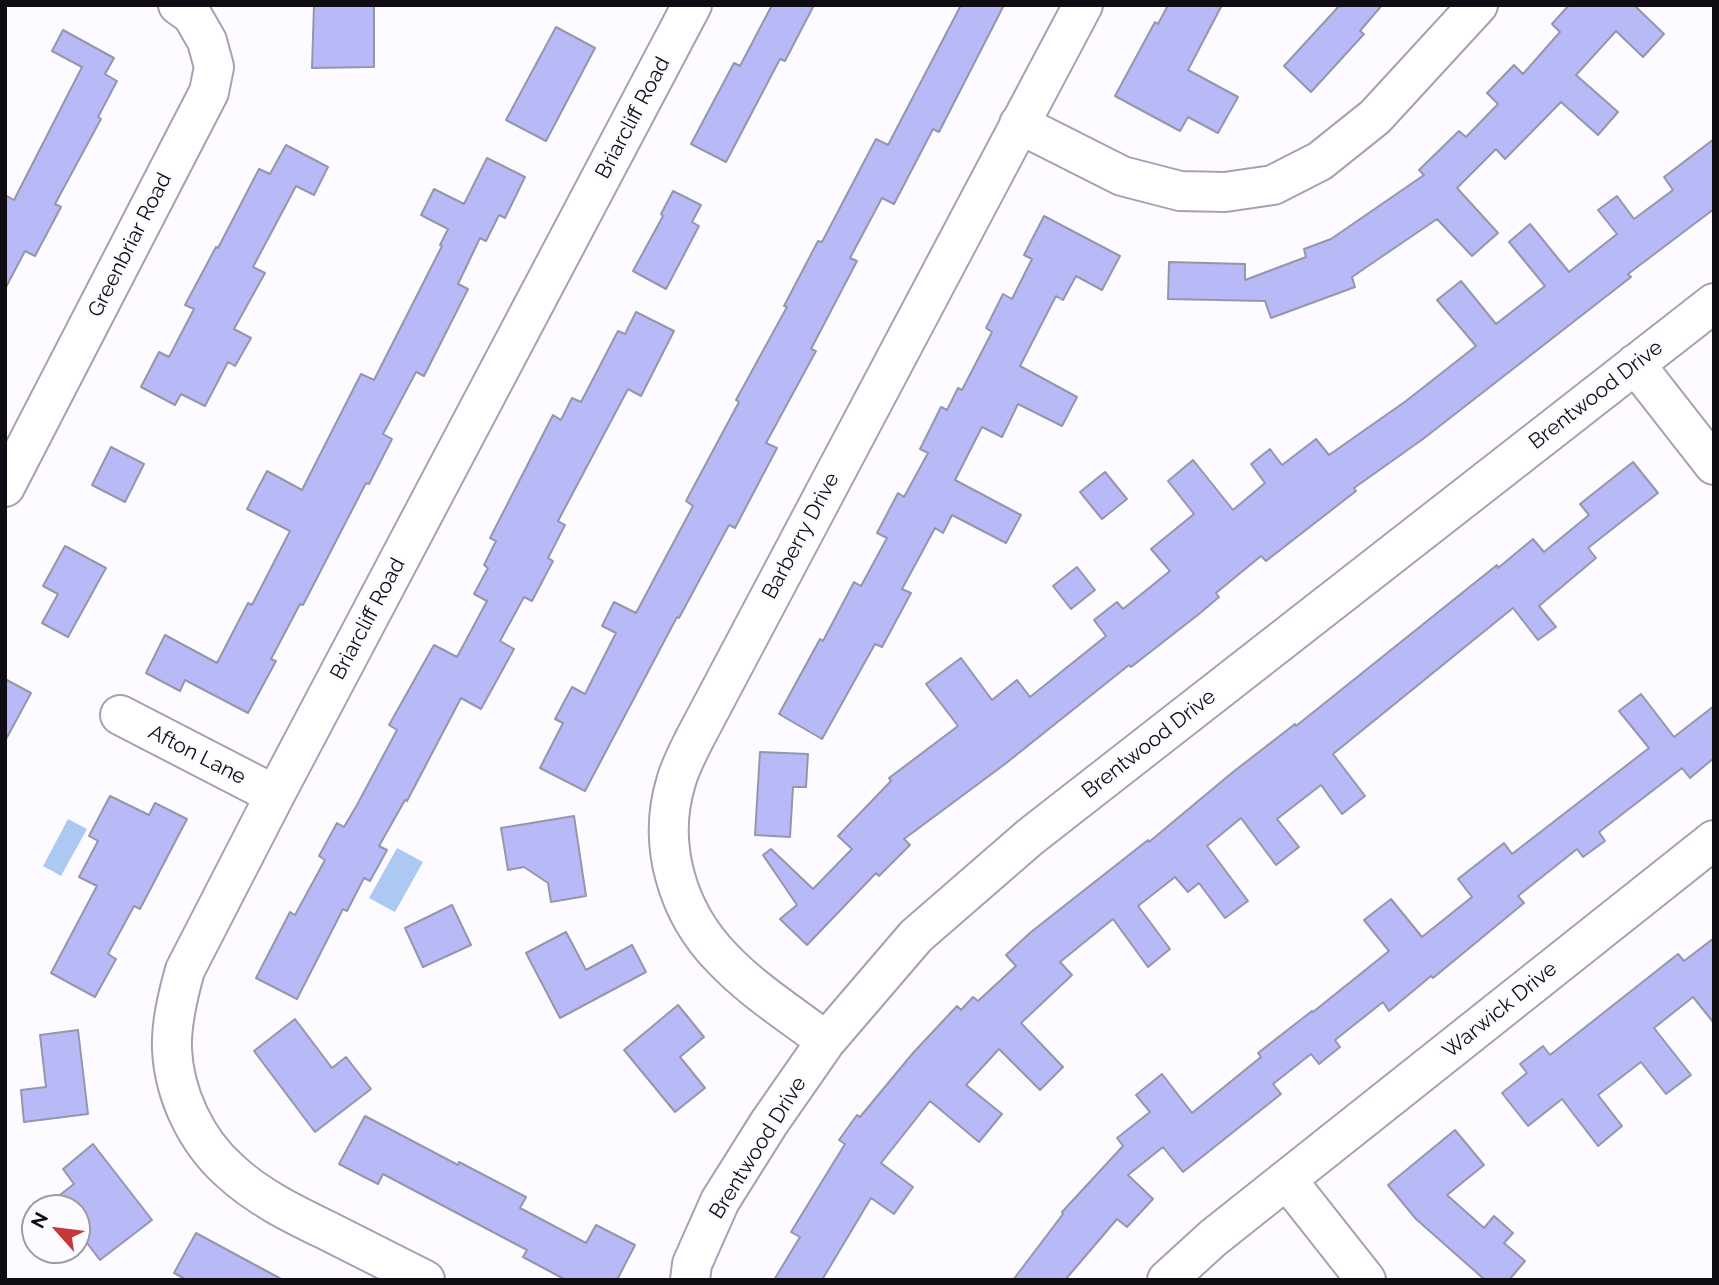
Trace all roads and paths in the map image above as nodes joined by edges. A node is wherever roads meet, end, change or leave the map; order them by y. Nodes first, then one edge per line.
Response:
1 (178, 5) edge
2 (692, 5) edge
3 (1083, 5) edge
4 (1478, 5) edge
5 (1019, 124) junction
6 (1714, 303) edge
7 (1636, 364) junction
8 (1714, 465) edge
9 (5, 487) edge
10 (120, 715) dead end
11 (275, 795) junction
12 (1714, 840) edge
13 (826, 1041) junction
14 (1287, 1180) junction
15 (425, 1280) edge
16 (690, 1280) edge
17 (1167, 1280) edge
18 (1366, 1280) edge

1 - 9 street, Greenbriar Road
2 - 11 street, Briarcliff Road
3 - 5 street, Barberry Drive
4 - 5 street
5 - 13 street, Barberry Drive
6 - 7 street, Brentwood Drive
7 - 8 street
7 - 13 street, Brentwood Drive
10 - 11 street, Afton Lane
11 - 15 street, Briarcliff Road
12 - 14 street, Warwick Drive
13 - 16 street, Brentwood Drive
14 - 17 street, Warwick Drive
14 - 18 street

